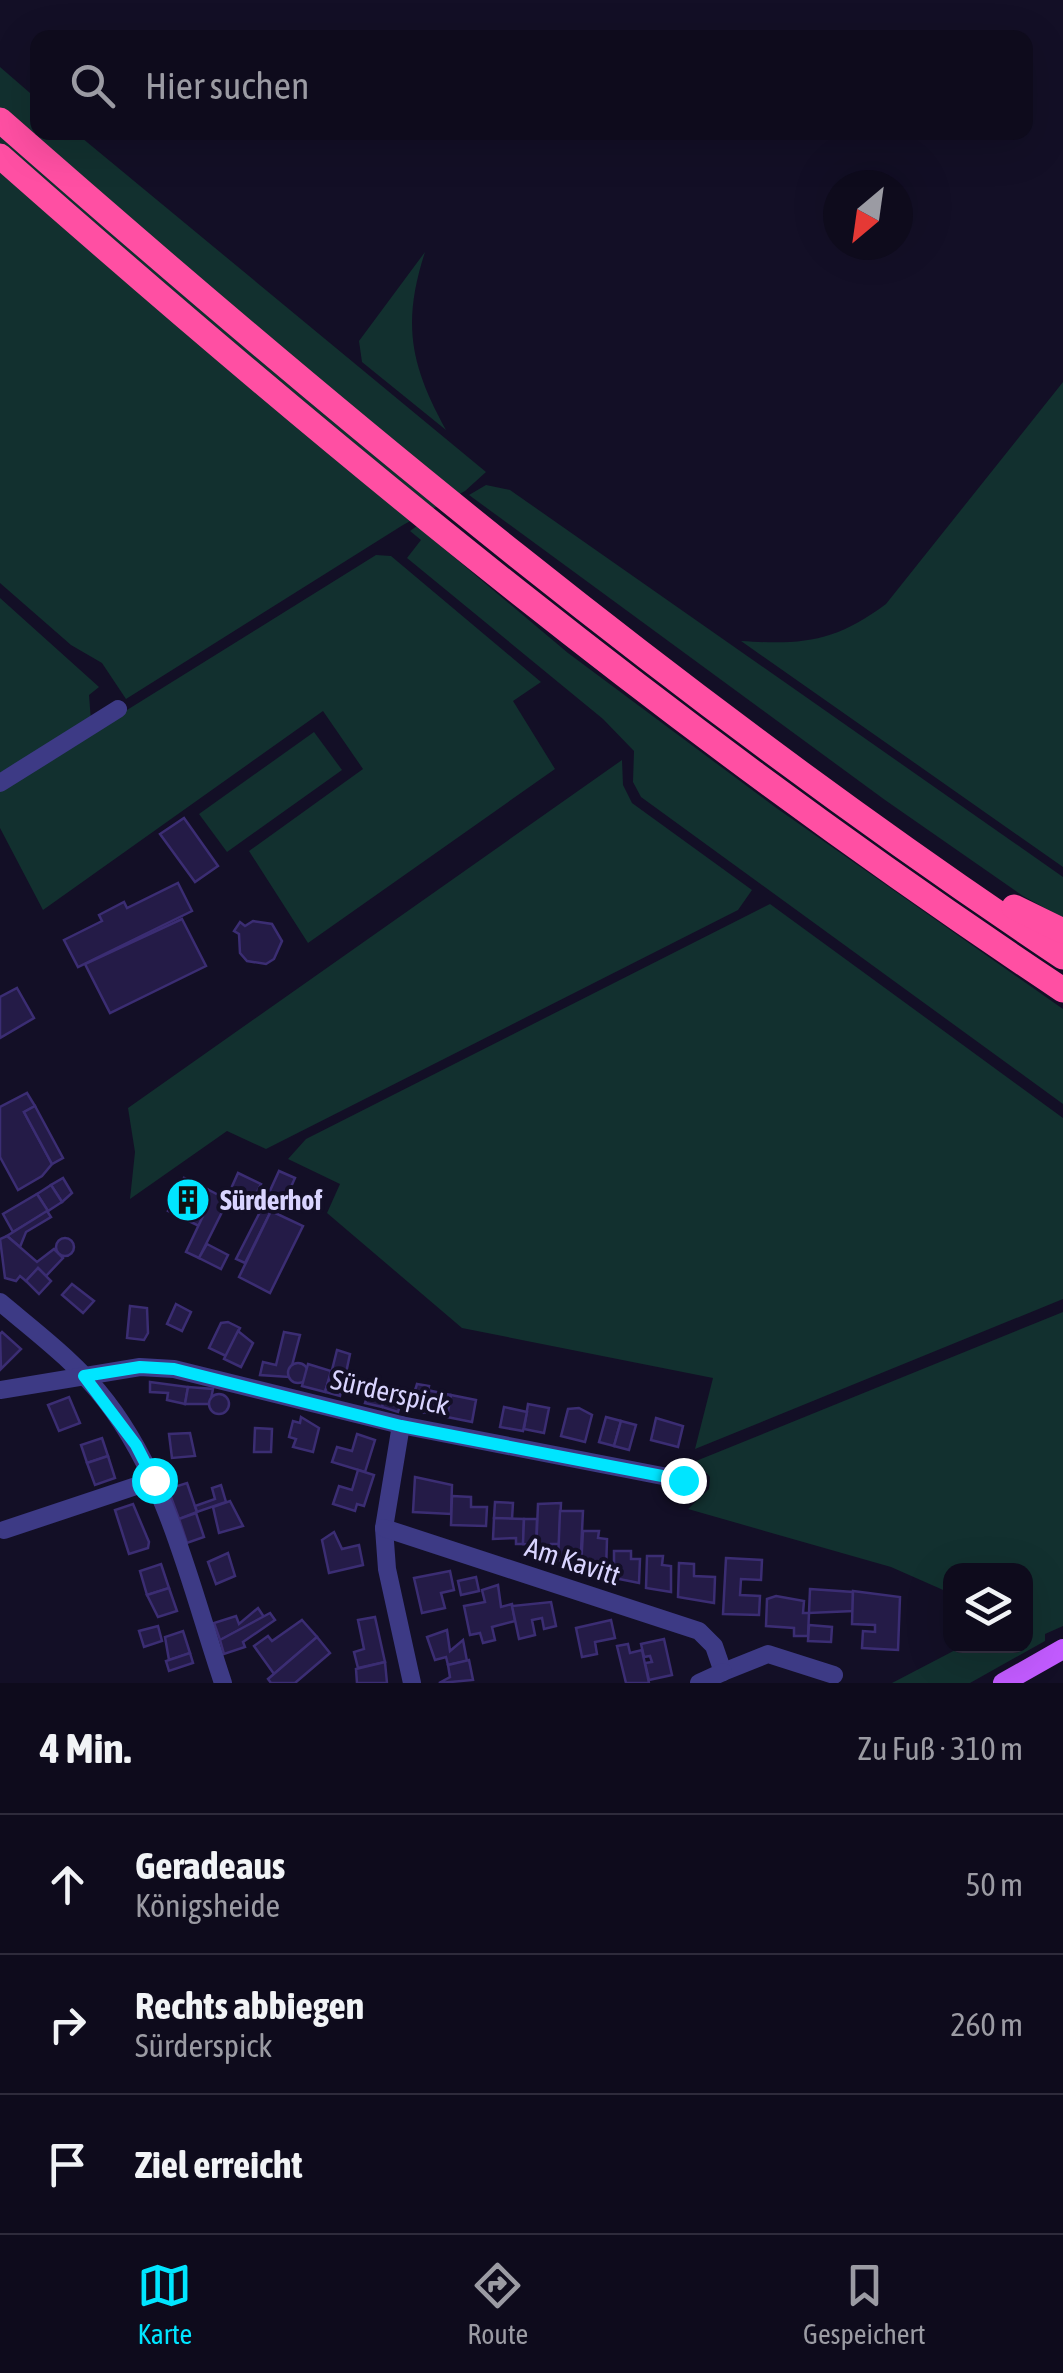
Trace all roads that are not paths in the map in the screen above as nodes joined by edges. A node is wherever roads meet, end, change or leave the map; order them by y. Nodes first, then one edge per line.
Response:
1 (0, 120) edge
2 (0, 156) edge
3 (118, 709) dead end
4 (0, 783) edge
5 (964, 888) junction
6 (1063, 931) edge
7 (1063, 957) edge
8 (1063, 990) edge
9 (0, 1302) edge
10 (84, 1376) junction
11 (0, 1390) edge
12 (401, 1426) junction
13 (154, 1480) junction
14 (683, 1480) dead end
15 (384, 1528) junction
16 (4, 1530) dead end
17 (1063, 1650) edge
18 (723, 1672) junction
19 (834, 1675) dead end
20 (223, 1683) edge
21 (412, 1683) edge
22 (700, 1683) edge
23 (1002, 1683) edge

1 - 5 highway
2 - 8 highway
3 - 4 street
5 - 6 highway
5 - 7 highway
9 - 10 street
10 - 11 street, Sürderspick
10 - 12 street, Sürderspick
10 - 13 street
12 - 14 street, Sürderspick
12 - 15 street
13 - 16 street
13 - 20 street
15 - 18 street, Am Kavitt
15 - 21 street
17 - 23 main road
18 - 19 street
18 - 22 street

